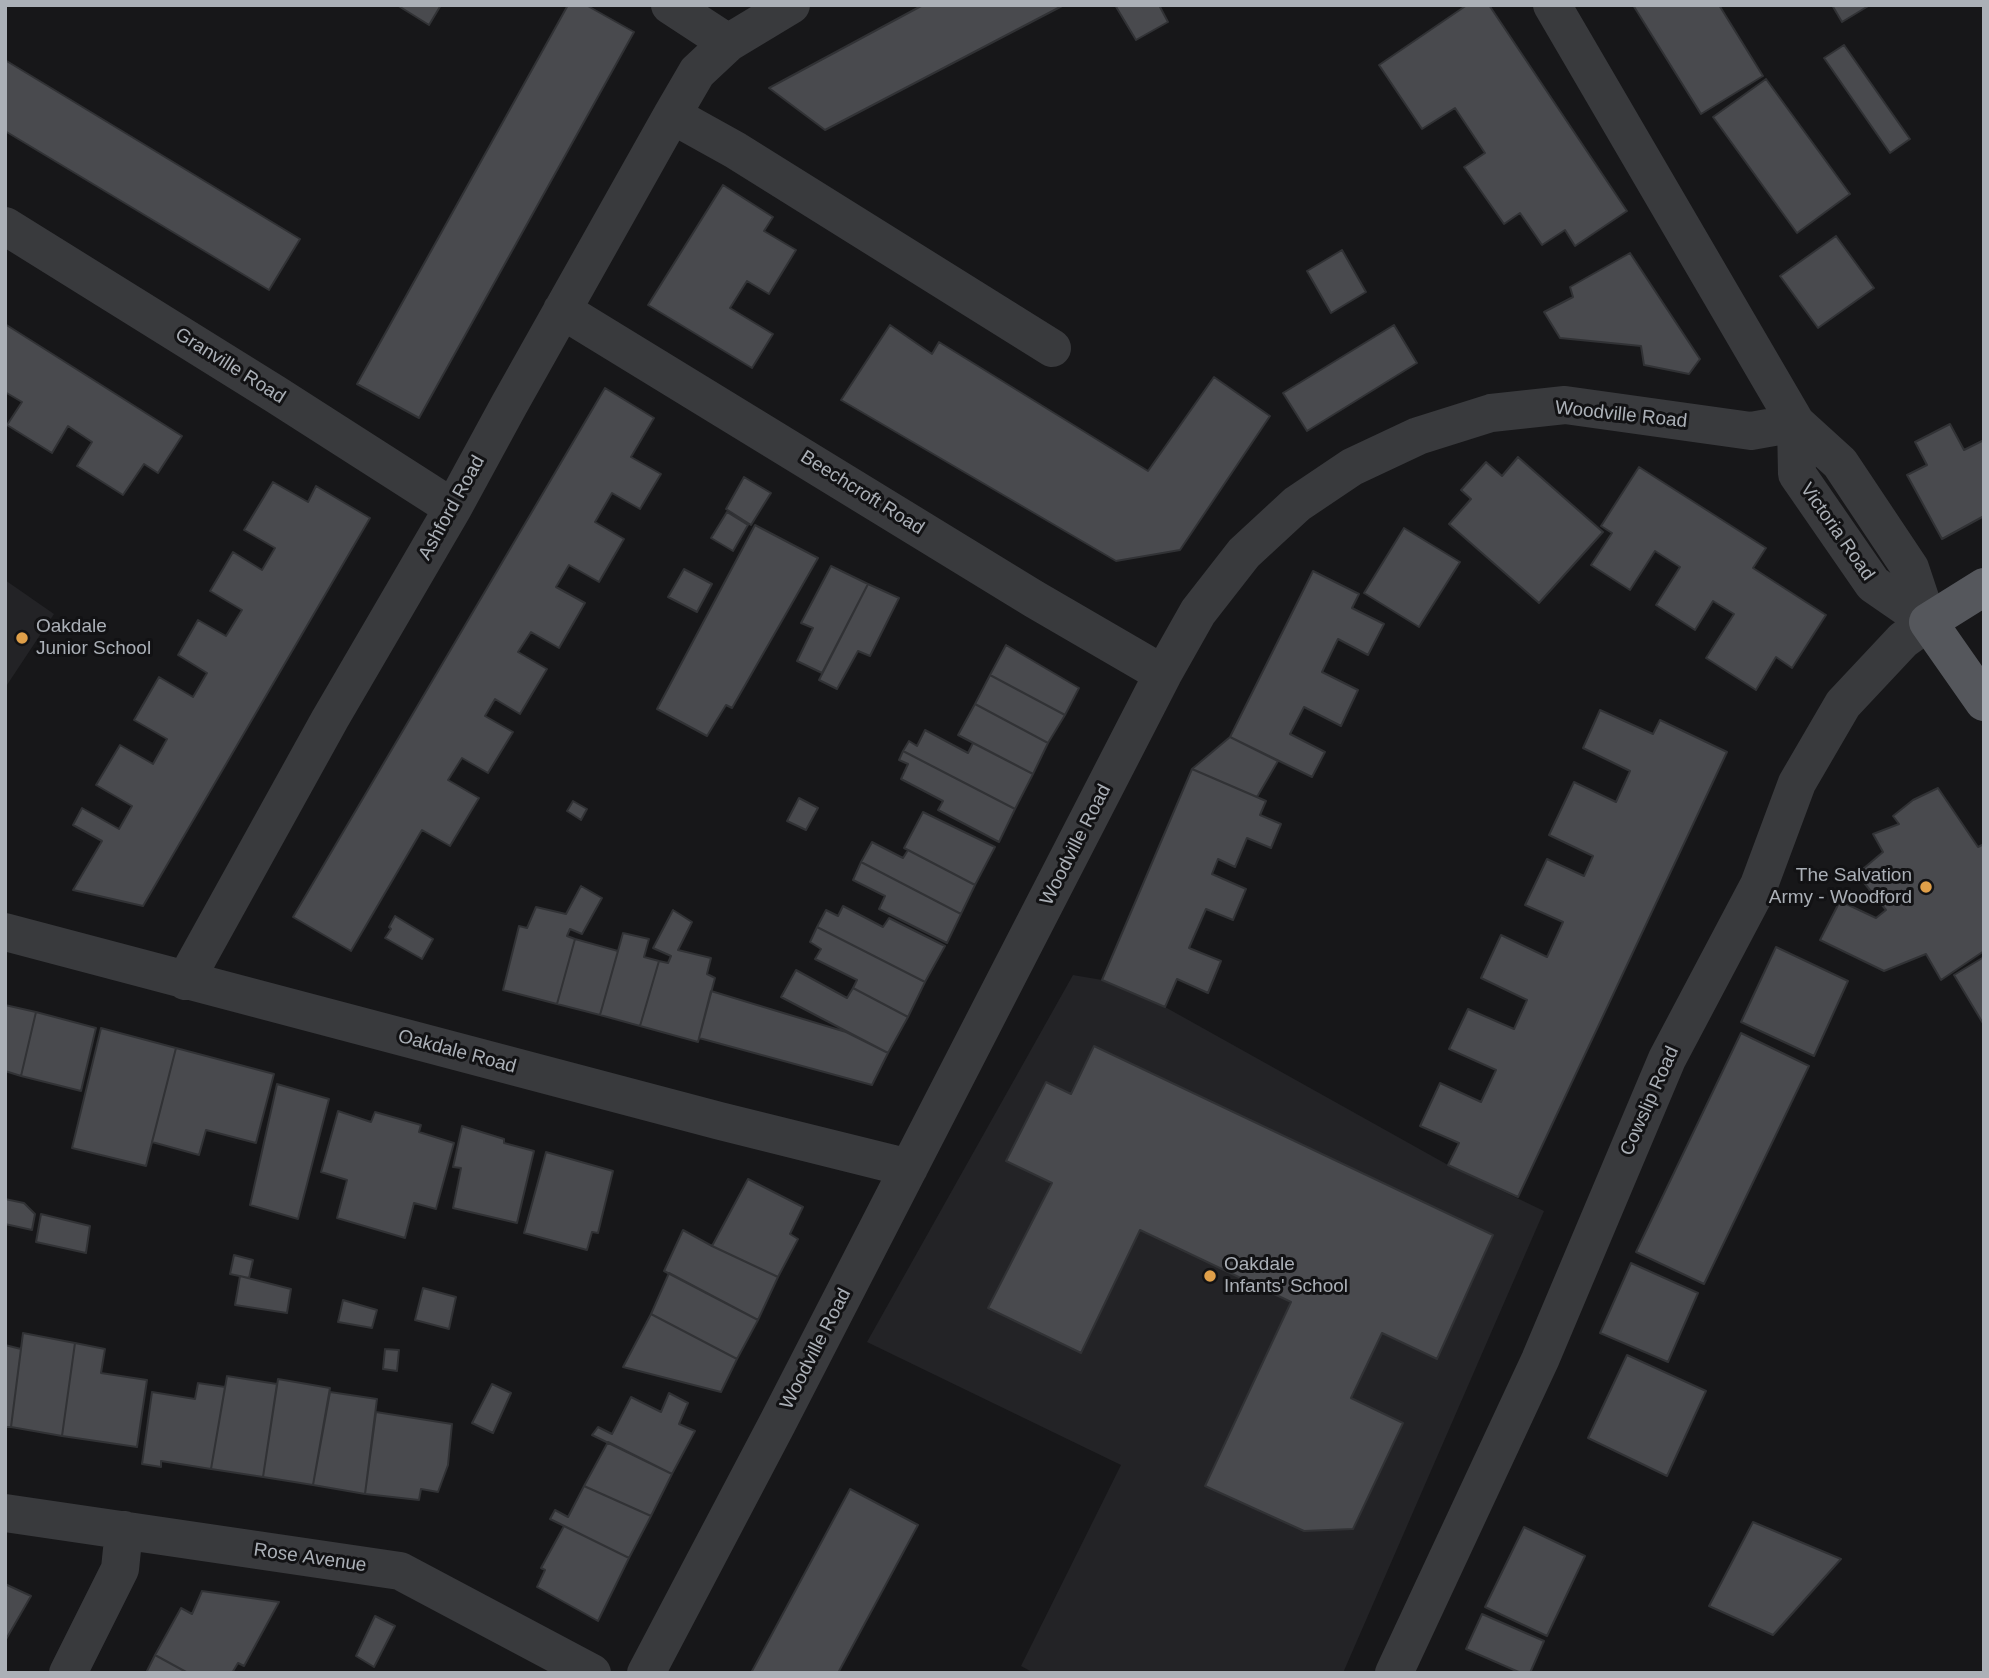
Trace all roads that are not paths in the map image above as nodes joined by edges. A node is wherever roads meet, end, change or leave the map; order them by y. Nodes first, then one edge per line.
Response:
1 (670, 5) edge
2 (791, 5) edge
3 (1552, 5) edge
4 (728, 43) junction
5 (672, 115) junction
6 (5, 226) edge
7 (562, 310) junction
8 (1052, 348) dead end
9 (1796, 423) junction
10 (453, 509) junction
11 (1984, 587) edge
12 (1928, 622) junction
13 (1163, 674) junction
14 (1984, 702) edge
15 (5, 933) edge
16 (185, 981) junction
17 (909, 1168) junction
18 (5, 1513) edge
19 (124, 1530) junction
20 (68, 1673) edge
21 (592, 1673) edge
22 (646, 1673) edge
23 (1394, 1673) edge

1 - 4 street
2 - 4 street, Ashford Road
3 - 9 street, Victoria Road
4 - 5 street, Ashford Road
5 - 7 street, Ashford Road
5 - 8 street
6 - 10 street, Granville Road
7 - 10 street, Ashford Road
7 - 13 street, Beechcroft Road
9 - 12 street, Victoria Road
9 - 13 street, Woodville Road
10 - 16 street, Ashford Road
11 - 12 main road, Cowslip Road
12 - 14 main road
12 - 23 street, Cowslip Road
13 - 17 street, Woodville Road
15 - 16 street, Oakdale Road
16 - 17 street, Oakdale Road
17 - 22 street, Woodville Road
18 - 19 street, Rose Avenue
19 - 20 street
19 - 21 street, Rose Avenue

